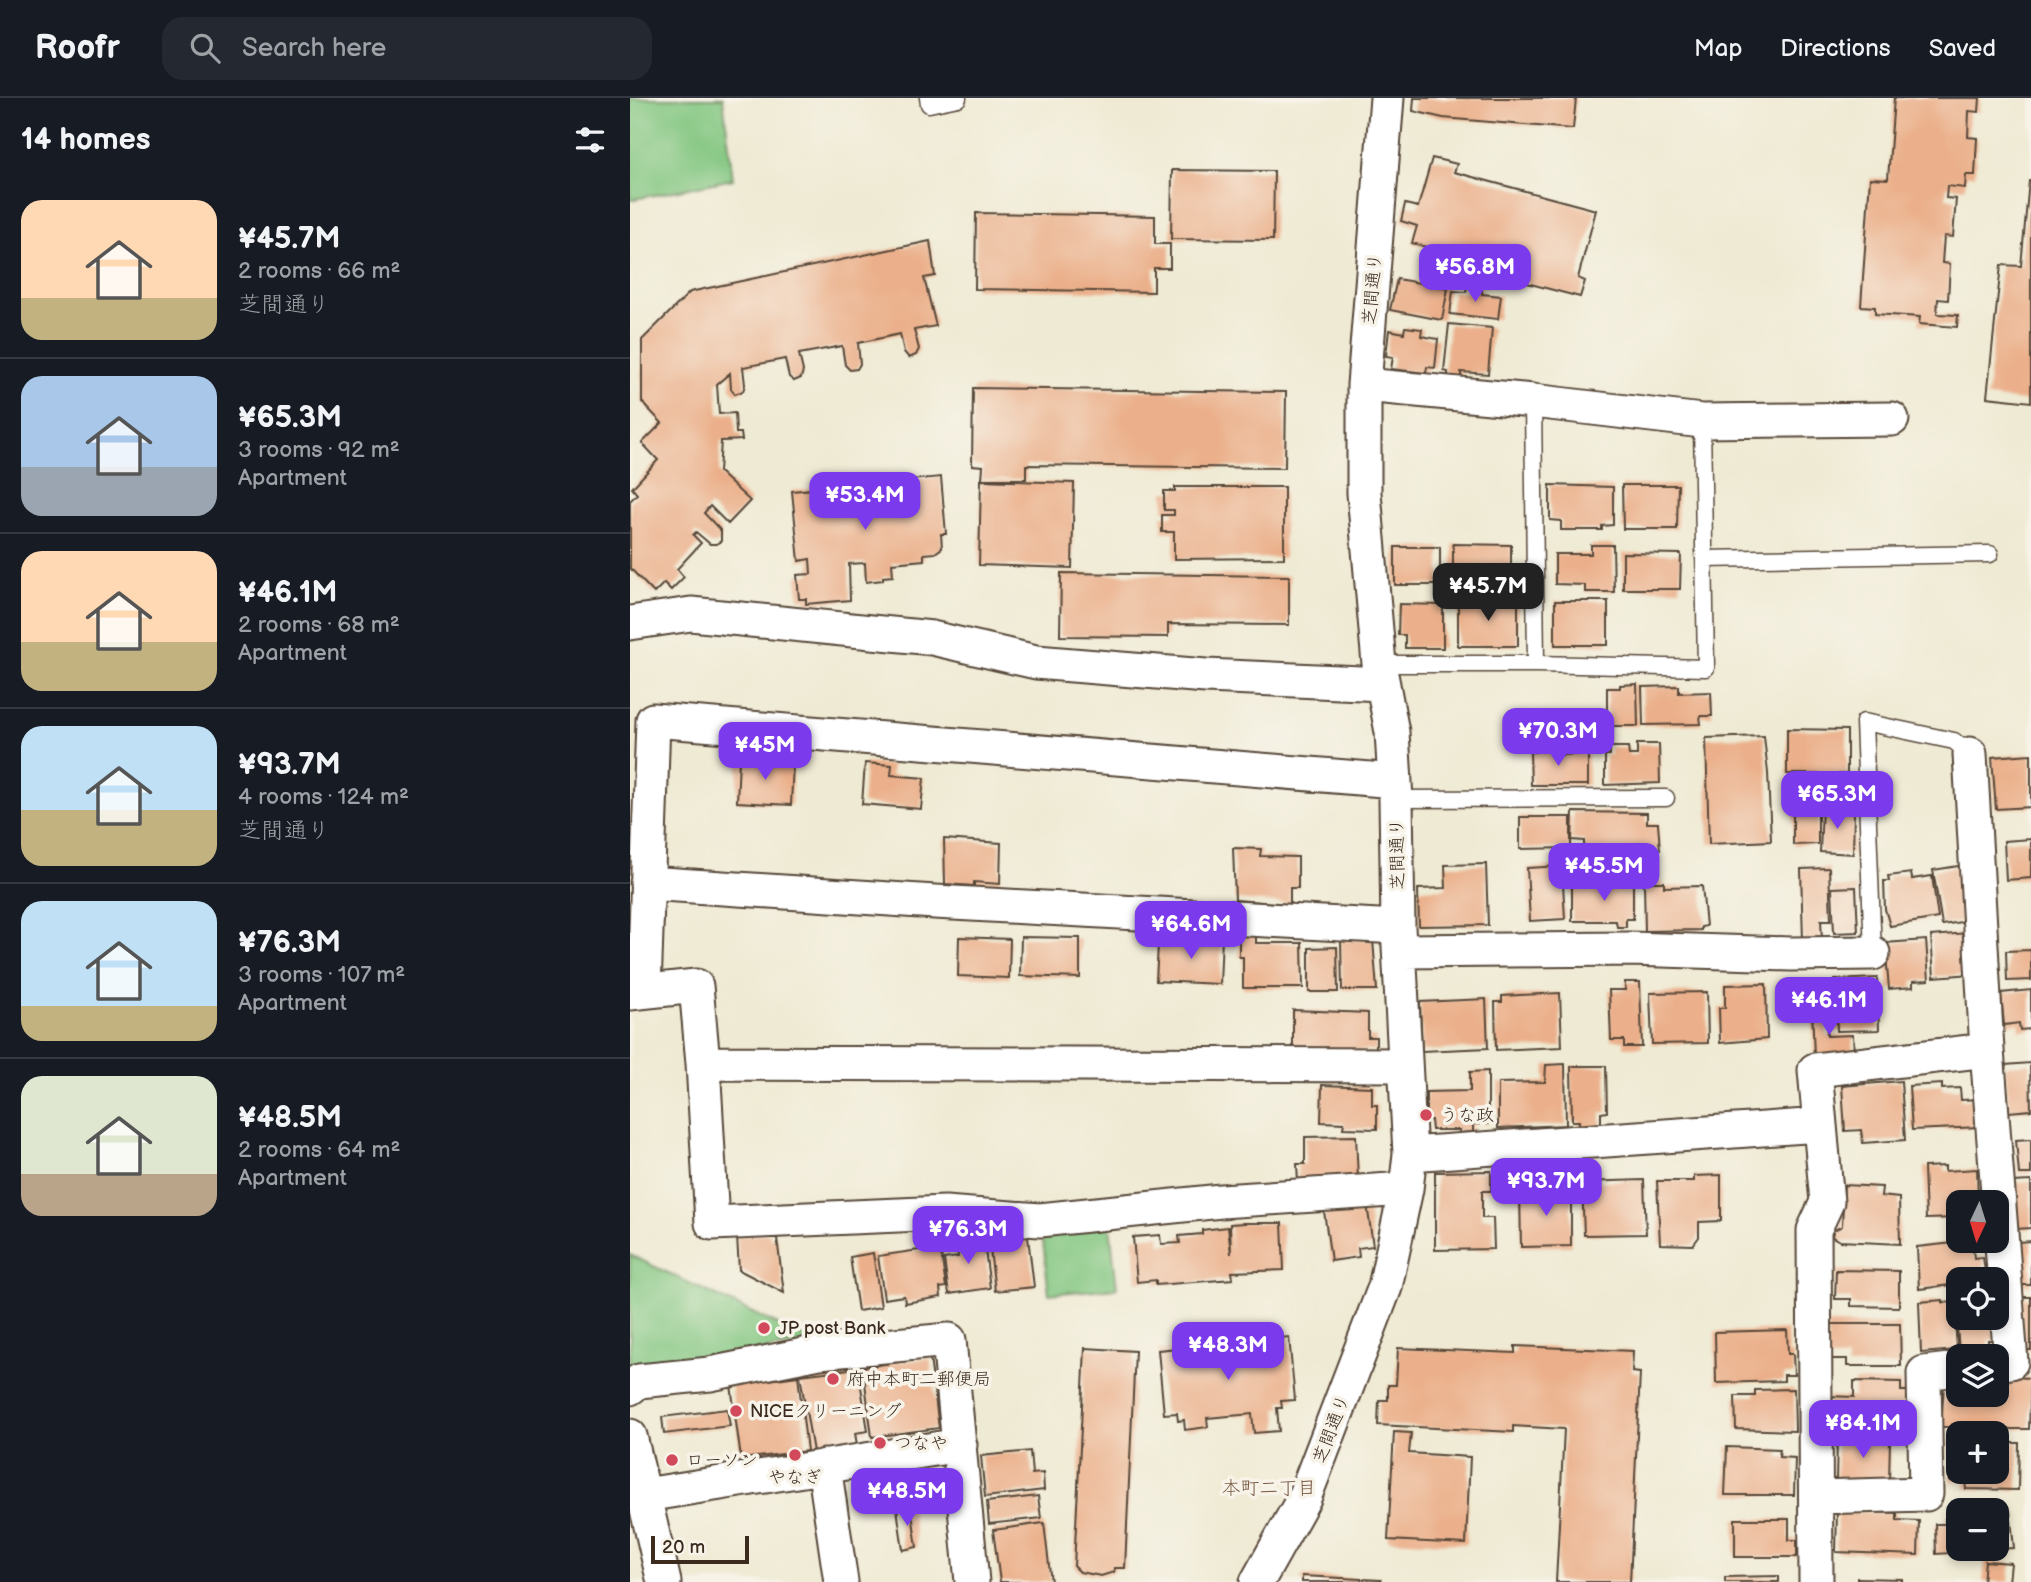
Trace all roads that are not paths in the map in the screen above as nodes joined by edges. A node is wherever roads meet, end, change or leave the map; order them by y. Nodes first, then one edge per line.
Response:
1 (928, 98) edge
2 (958, 98) edge
3 (1387, 98) edge
4 (1364, 385) junction
5 (1533, 401) junction
6 (1892, 419) dead end
7 (1702, 421) junction
8 (1990, 554) dead end
9 (1704, 559) junction
10 (630, 623) edge
11 (1536, 664) junction
12 (1381, 674) junction
13 (1970, 754) joint
14 (1395, 790) junction
15 (1666, 797) dead end
16 (648, 883) junction
17 (1399, 939) junction
18 (1873, 953) joint
19 (637, 992) edge
20 (1987, 1050) junction
21 (703, 1063) junction
22 (1405, 1065) junction
23 (1820, 1125) junction
24 (1410, 1154) junction
25 (1406, 1189) junction
26 (2009, 1362) edge
27 (1946, 1370) edge
28 (630, 1388) edge
29 (630, 1436) edge
30 (960, 1445) junction
31 (824, 1466) junction
32 (645, 1494) junction
33 (1816, 1497) junction
34 (664, 1582) edge
35 (841, 1582) edge
36 (972, 1582) edge
37 (1257, 1582) edge
38 (1816, 1582) edge

1 - 2 lane
3 - 4 street, 芝間通り
4 - 5 street
4 - 12 street, 芝間通り
5 - 7 street
5 - 11 lane
6 - 7 street
7 - 9 lane
8 - 9 lane
9 - 11 lane
10 - 12 street
11 - 12 lane
12 - 14 street, 芝間通り
13 - 18 lane
13 - 20 street
14 - 15 lane
14 - 16 street
14 - 17 street, 芝間通り
16 - 17 street
16 - 19 street
17 - 18 street
17 - 22 street, 芝間通り
19 - 21 street
20 - 23 street
20 - 26 street
21 - 22 street
21 - 25 street
22 - 24 street, 芝間通り
23 - 24 street
23 - 33 street
24 - 25 street, 芝間通り
25 - 37 street, 芝間通り
27 - 33 street
28 - 30 street
29 - 32 street
30 - 31 street
30 - 36 street
31 - 32 street
31 - 35 street
32 - 34 street
33 - 38 street

